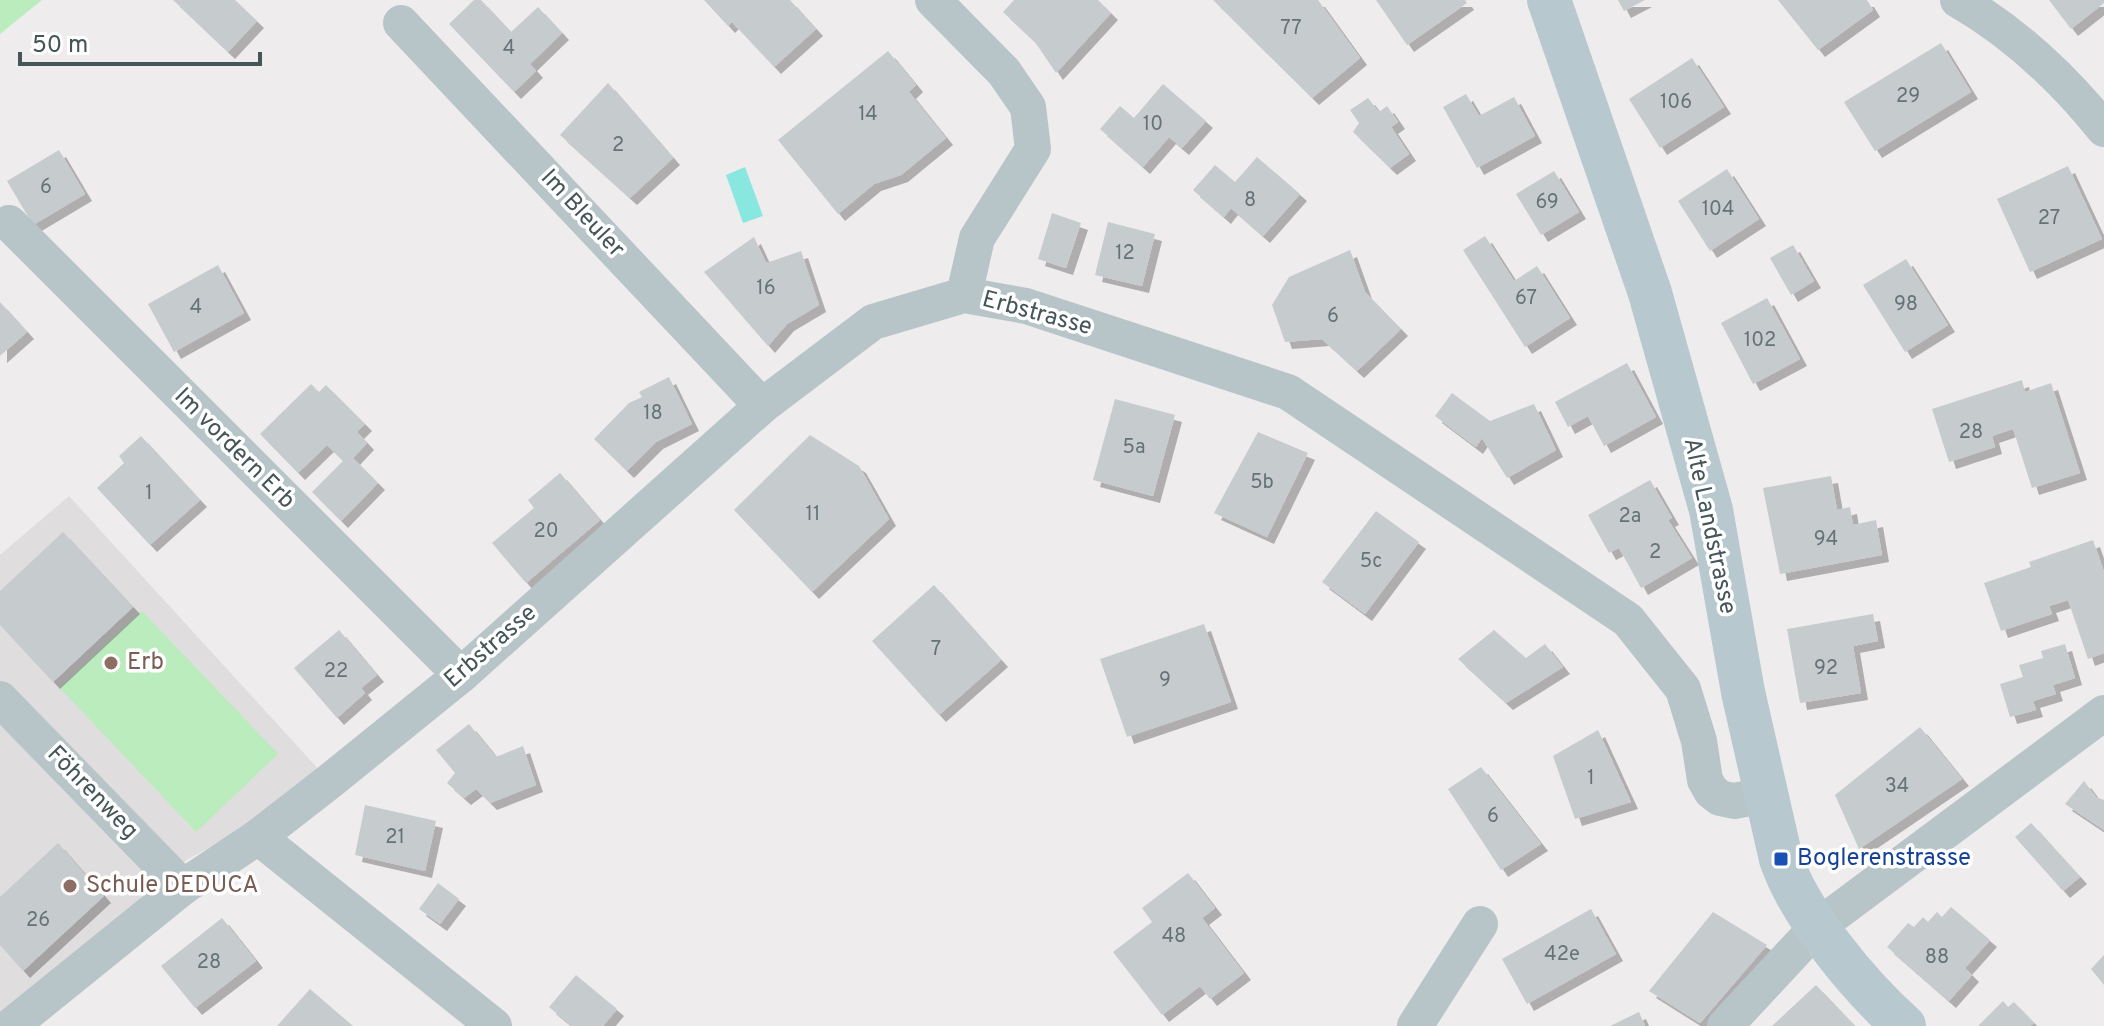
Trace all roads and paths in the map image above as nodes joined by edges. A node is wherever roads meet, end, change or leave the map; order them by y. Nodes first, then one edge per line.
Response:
1 (933, 0) edge
2 (1549, 0) edge
3 (1958, 0) edge
4 (401, 23) dead end
5 (2104, 129) edge
6 (9, 223) dead end
7 (964, 295) junction
8 (762, 406) junction
9 (461, 675) junction
10 (0, 699) edge
11 (2104, 713) edge
12 (1766, 795) junction
13 (258, 837) junction
14 (183, 887) junction
15 (1480, 924) dead end
16 (1817, 927) junction
17 (11, 1026) edge
18 (494, 1026) edge
19 (1415, 1026) edge
20 (1725, 1026) edge
21 (1904, 1026) edge

1 - 7 street
2 - 12 main road, Alte Landstrasse
3 - 5 street
4 - 8 street, Im Bleuler
6 - 9 street, Im vordern Erb
7 - 8 street, Erbstrasse
7 - 12 street, Erbstrasse
8 - 9 street, Erbstrasse
9 - 13 street, Erbstrasse
10 - 14 street, Föhrenweg
11 - 16 street
12 - 16 main road, Alte Landstrasse
13 - 14 street, Erbstrasse
13 - 18 street
14 - 17 street, Erbstrasse
15 - 19 street
16 - 20 street
16 - 21 main road, Alte Landstrasse

